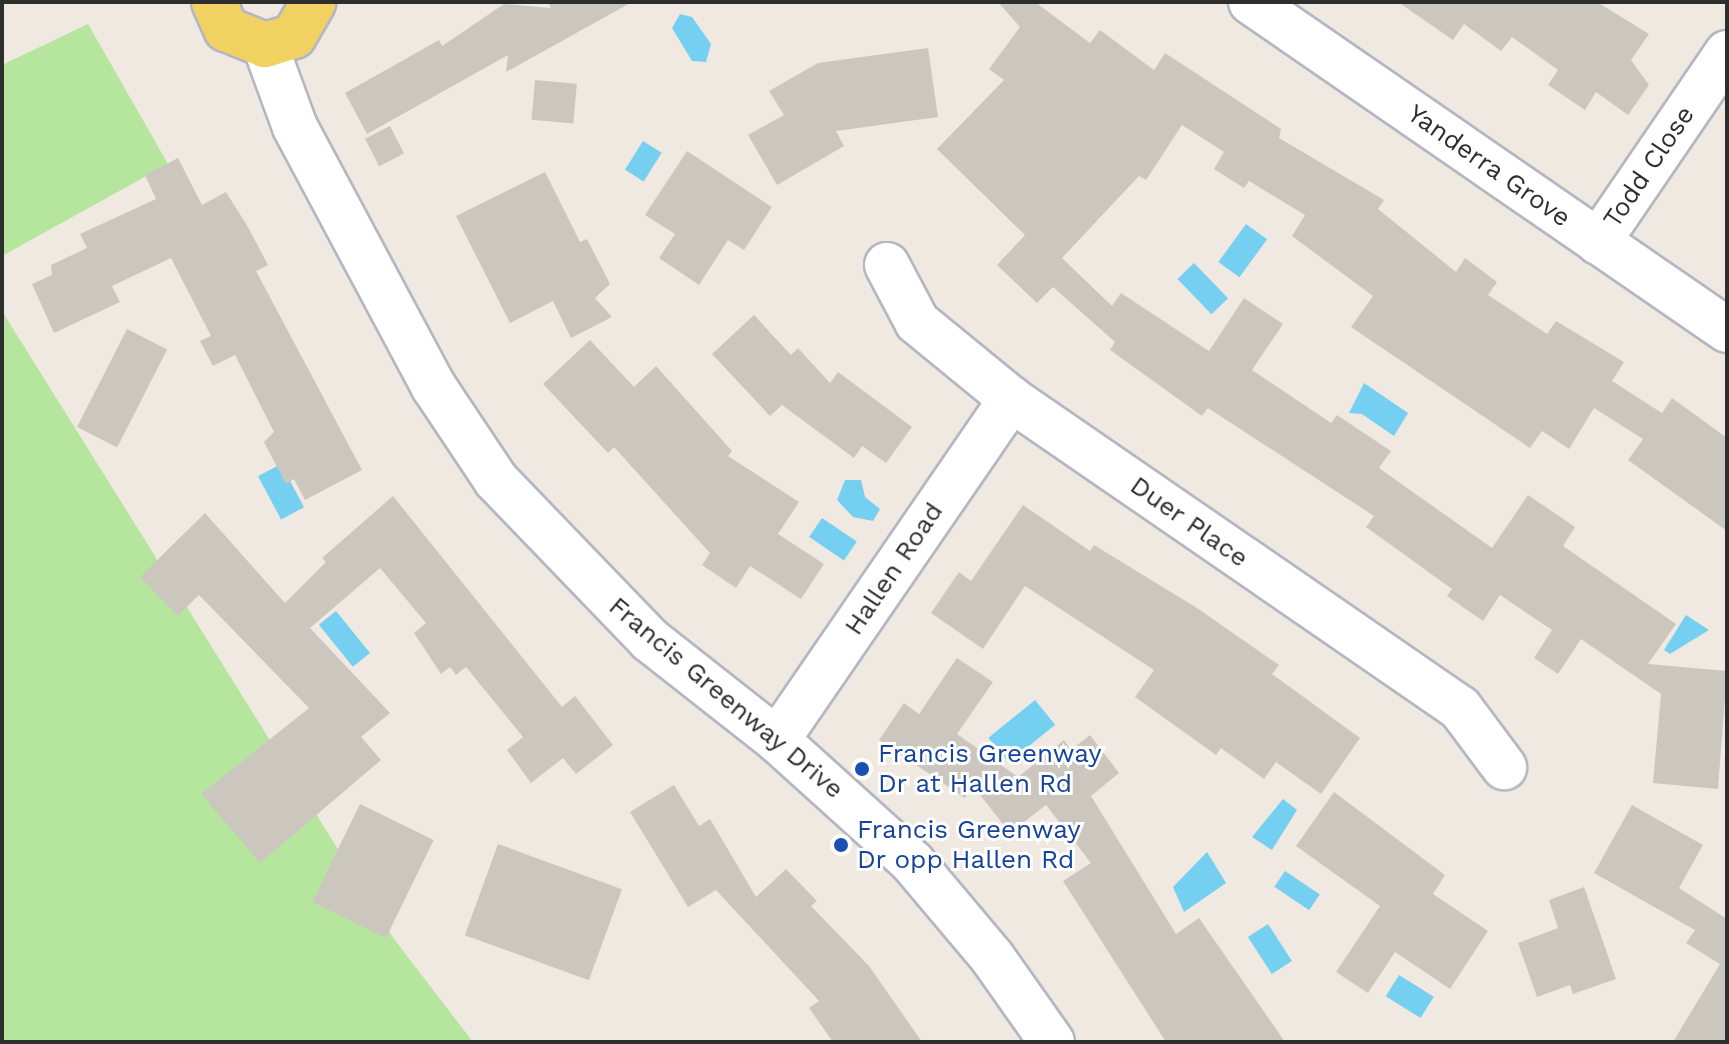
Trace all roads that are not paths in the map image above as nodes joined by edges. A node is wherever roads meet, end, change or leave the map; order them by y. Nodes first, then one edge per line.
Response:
1 (214, 2) edge
2 (314, 2) edge
3 (1251, 2) edge
4 (265, 45) junction
5 (1727, 53) edge
6 (1598, 242) junction
7 (887, 265) dead end
8 (1727, 330) edge
9 (1011, 399) junction
10 (777, 740) junction
11 (1504, 767) dead end
12 (1052, 1042) edge

1 - 4 main road
2 - 4 main road
3 - 6 street, Yanderra Grove
4 - 10 street, Francis Greenway Drive
5 - 6 street, Todd Close
6 - 8 street, Yanderra Grove
7 - 9 street, Duer Place
9 - 10 street, Hallen Road
9 - 11 street, Duer Place
10 - 12 street, Francis Greenway Drive

